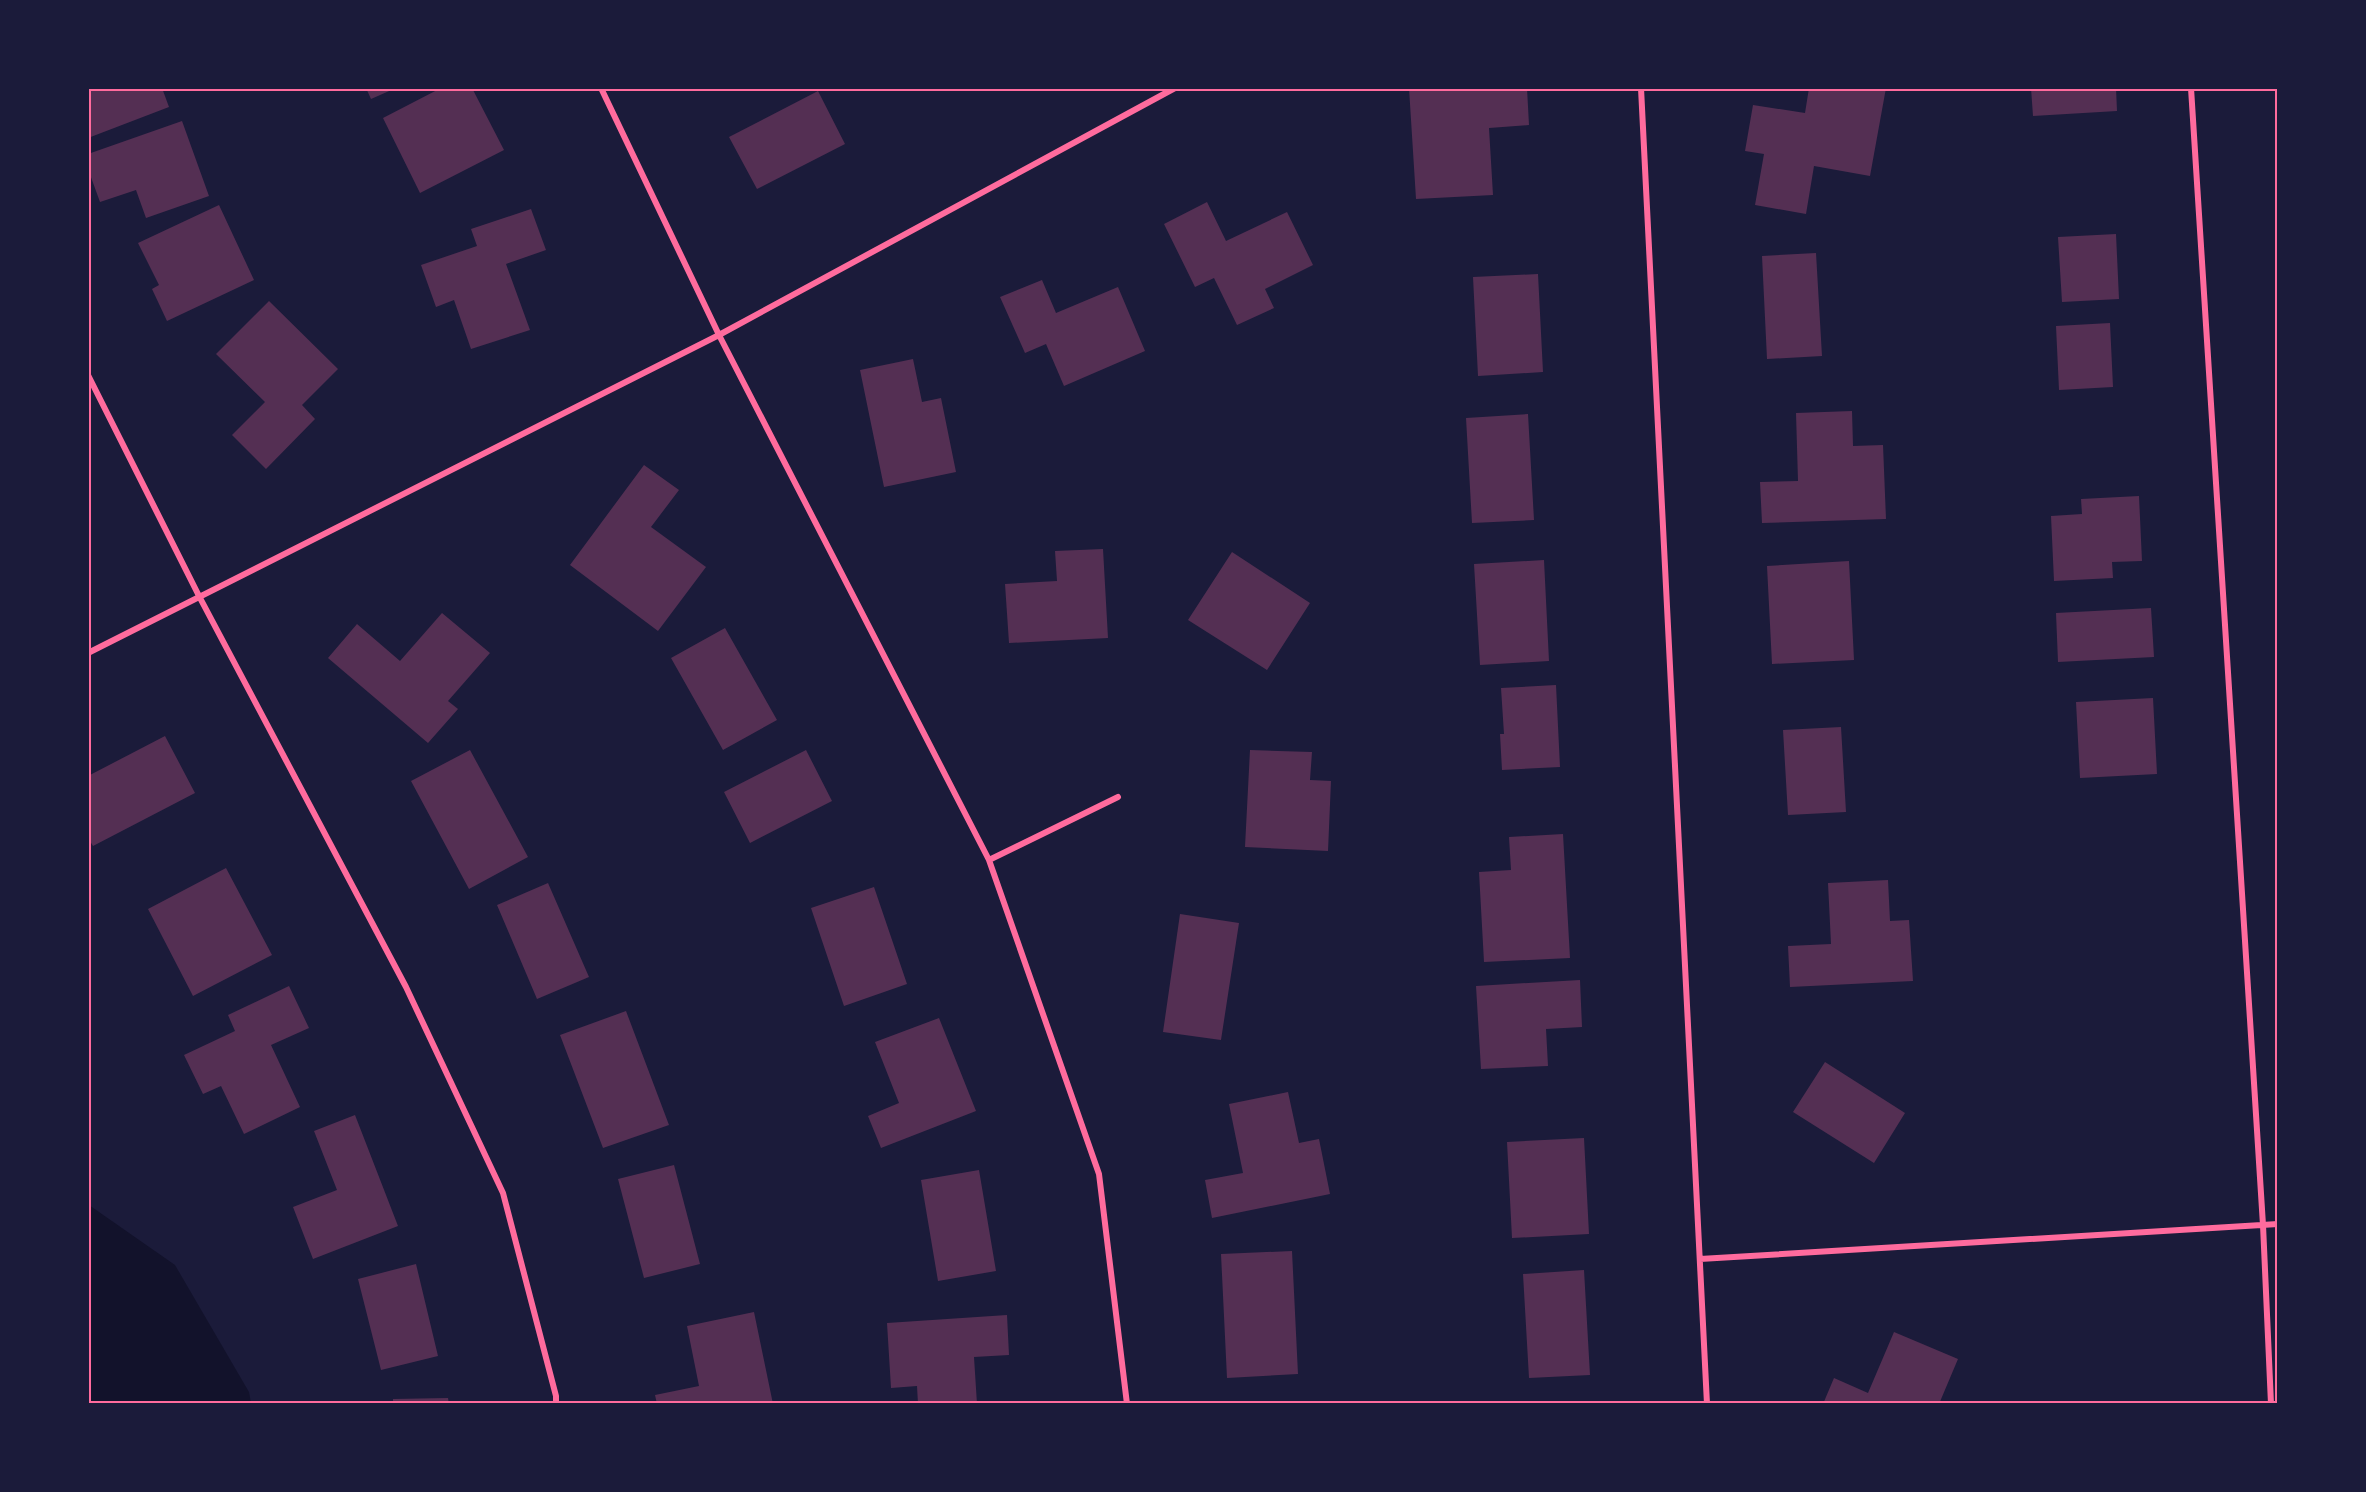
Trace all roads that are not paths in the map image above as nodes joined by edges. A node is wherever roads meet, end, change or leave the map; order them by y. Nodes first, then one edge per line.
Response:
1 (601, 88) edge
2 (1175, 88) edge
3 (1641, 88) edge
4 (2191, 88) edge
5 (1164, 90) edge
6 (719, 335) junction
7 (88, 375) edge
8 (199, 596) junction
9 (88, 653) edge
10 (1118, 798) dead end
11 (989, 860) junction
12 (2277, 1224) edge
13 (2263, 1225) junction
14 (1700, 1259) junction
15 (556, 1404) edge
16 (1127, 1404) edge
17 (1707, 1404) edge
18 (2271, 1404) edge

1 - 6 street
2 - 5 street
3 - 14 street
4 - 13 street
5 - 6 street
6 - 8 street
6 - 11 street
7 - 8 street
8 - 9 street
8 - 15 street
10 - 11 street
11 - 16 street
12 - 13 street
13 - 14 street
13 - 18 street
14 - 17 street

